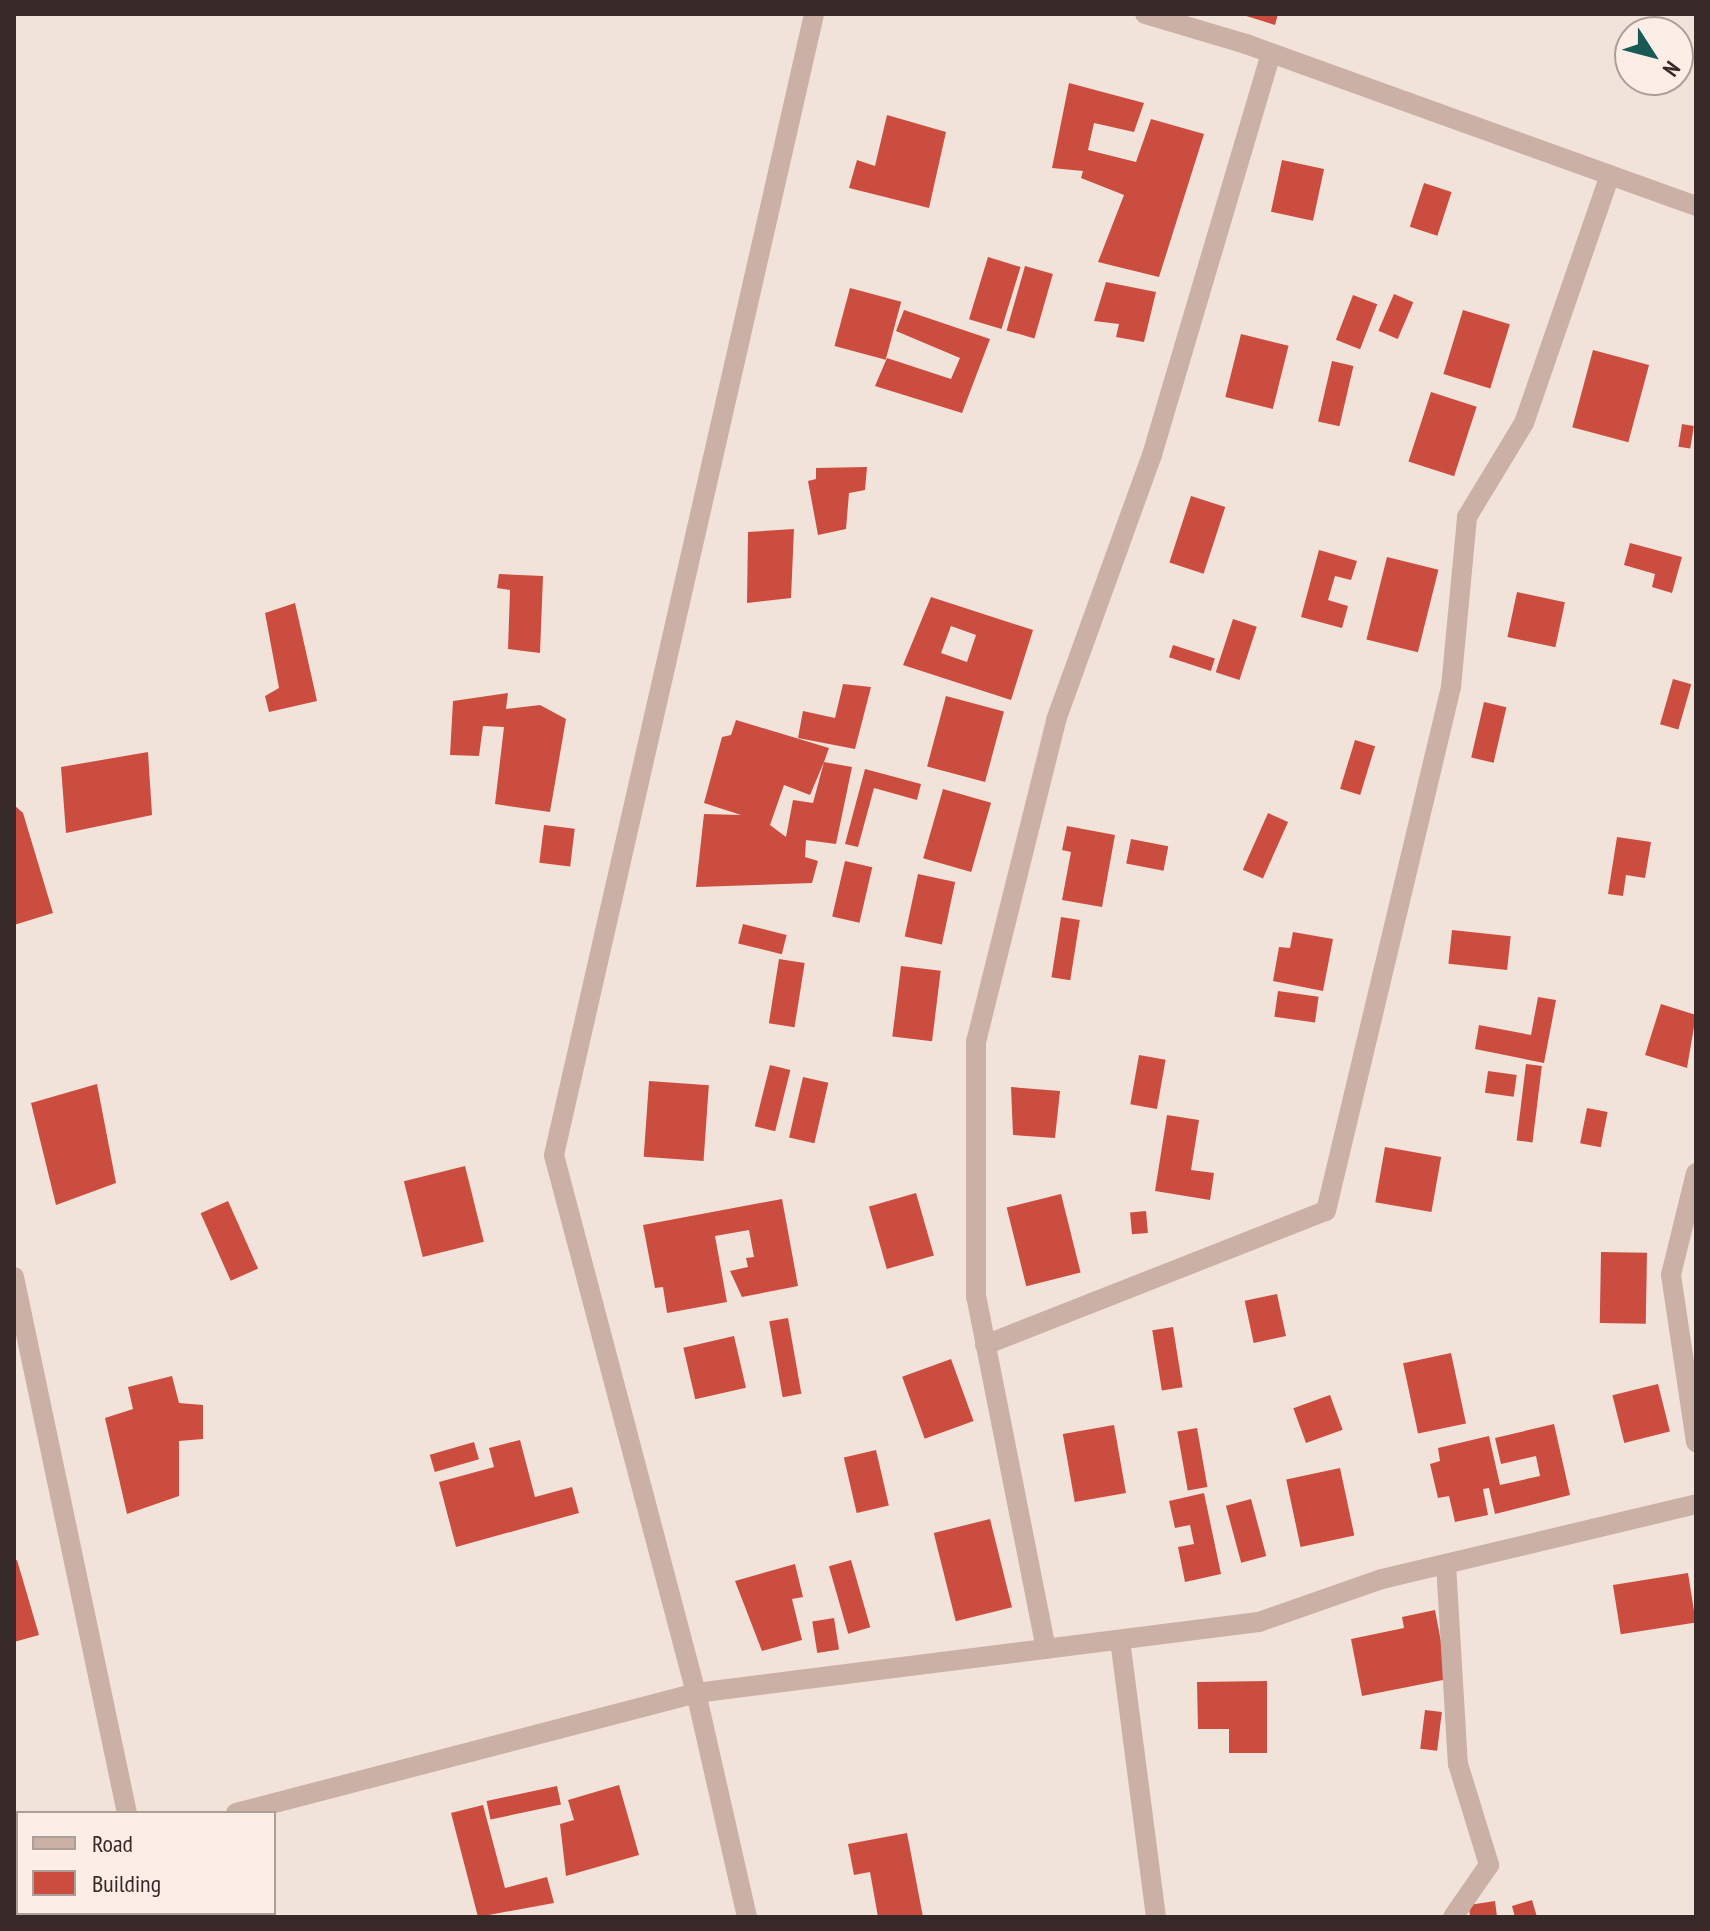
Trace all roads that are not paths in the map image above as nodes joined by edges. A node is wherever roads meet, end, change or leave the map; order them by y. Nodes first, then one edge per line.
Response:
1 (814, 14) edge
2 (1145, 14) edge
3 (1271, 53) junction
4 (1610, 175) junction
5 (1696, 206) edge
6 (1696, 1173) edge
7 (14, 1277) edge
8 (985, 1345) junction
9 (1696, 1442) edge
10 (1696, 1504) edge
11 (1446, 1564) junction
12 (1120, 1640) junction
13 (1046, 1649) junction
14 (696, 1693) junction
15 (127, 1811) edge
16 (244, 1811) edge
17 (747, 1917) edge
18 (1156, 1917) edge
19 (1453, 1917) edge

1 - 14 street
2 - 3 street
3 - 4 street
3 - 8 street
4 - 5 street
4 - 8 street
6 - 9 street
7 - 15 street
8 - 13 street
10 - 11 street
11 - 12 street
11 - 19 street
12 - 13 street
12 - 18 street
13 - 14 street
14 - 16 street
14 - 17 street

